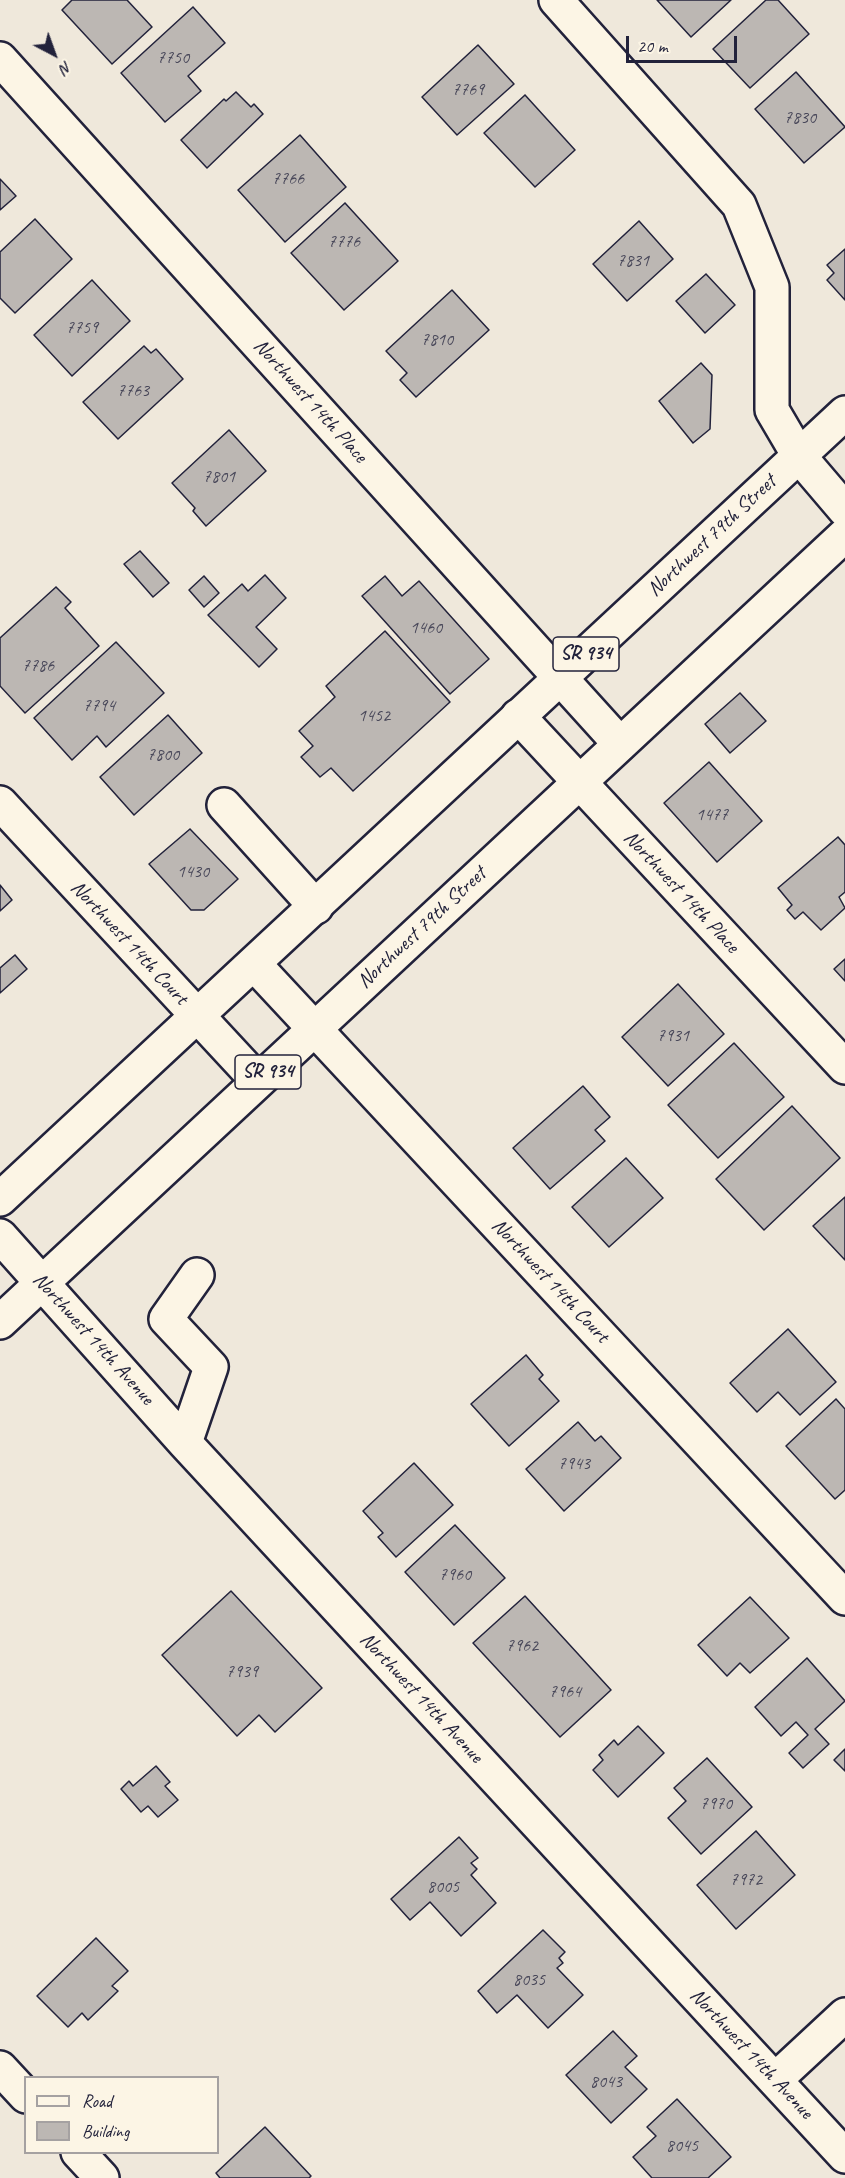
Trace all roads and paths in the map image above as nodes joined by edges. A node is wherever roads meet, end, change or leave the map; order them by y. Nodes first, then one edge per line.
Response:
1 (556, 0) edge
2 (0, 59) edge
3 (845, 413) edge
4 (799, 456) junction
5 (845, 510) edge
6 (845, 535) edge
7 (561, 677) junction
8 (518, 716) junction
9 (620, 744) junction
10 (579, 782) junction
11 (0, 803) edge
12 (224, 806) dead end
13 (316, 907) junction
14 (255, 964) junction
15 (198, 1017) junction
16 (314, 1028) junction
17 (845, 1067) edge
18 (258, 1082) junction
19 (0, 1199) edge
20 (0, 1236) edge
21 (197, 1275) dead end
22 (43, 1282) junction
23 (0, 1322) edge
24 (185, 1443) junction
25 (845, 1598) edge
26 (845, 2015) edge
27 (0, 2068) edge
28 (775, 2080) junction
29 (24, 2094) edge
30 (80, 2154) edge
31 (845, 2156) edge
32 (102, 2178) edge

1 - 4 street
2 - 7 street, Northwest 14th Place
3 - 4 street, Northwest 79th Street / SR 934
4 - 5 street
4 - 7 street, Northwest 79th Street / SR 934
6 - 9 street, Northwest 79th Street / SR 934
7 - 8 street, Northwest 79th Street / SR 934
7 - 9 street, Northwest 14th Place
8 - 10 street, Northwest 14th Place
8 - 13 street, Northwest 79th Street / SR 934
9 - 10 street, Northwest 79th Street / SR 934
10 - 16 street, Northwest 79th Street / SR 934
10 - 17 street, Northwest 14th Place
11 - 15 street, Northwest 14th Court
12 - 13 street
13 - 14 street, Northwest 79th Street / SR 934
14 - 15 street, Northwest 79th Street / SR 934
14 - 16 street, Northwest 14th Court
15 - 18 street, Northwest 14th Court
15 - 19 street, Northwest 79th Street / SR 934
16 - 18 street, Northwest 79th Street / SR 934
16 - 25 street, Northwest 14th Court
18 - 22 street, Northwest 79th Street / SR 934
20 - 22 street, Northwest 14th Avenue
21 - 24 street
22 - 23 street, Northwest 79th Street / SR 934
22 - 24 street, Northwest 14th Avenue
24 - 28 street, Northwest 14th Avenue
26 - 28 street
27 - 29 street
28 - 31 street, Northwest 14th Avenue
30 - 32 street

